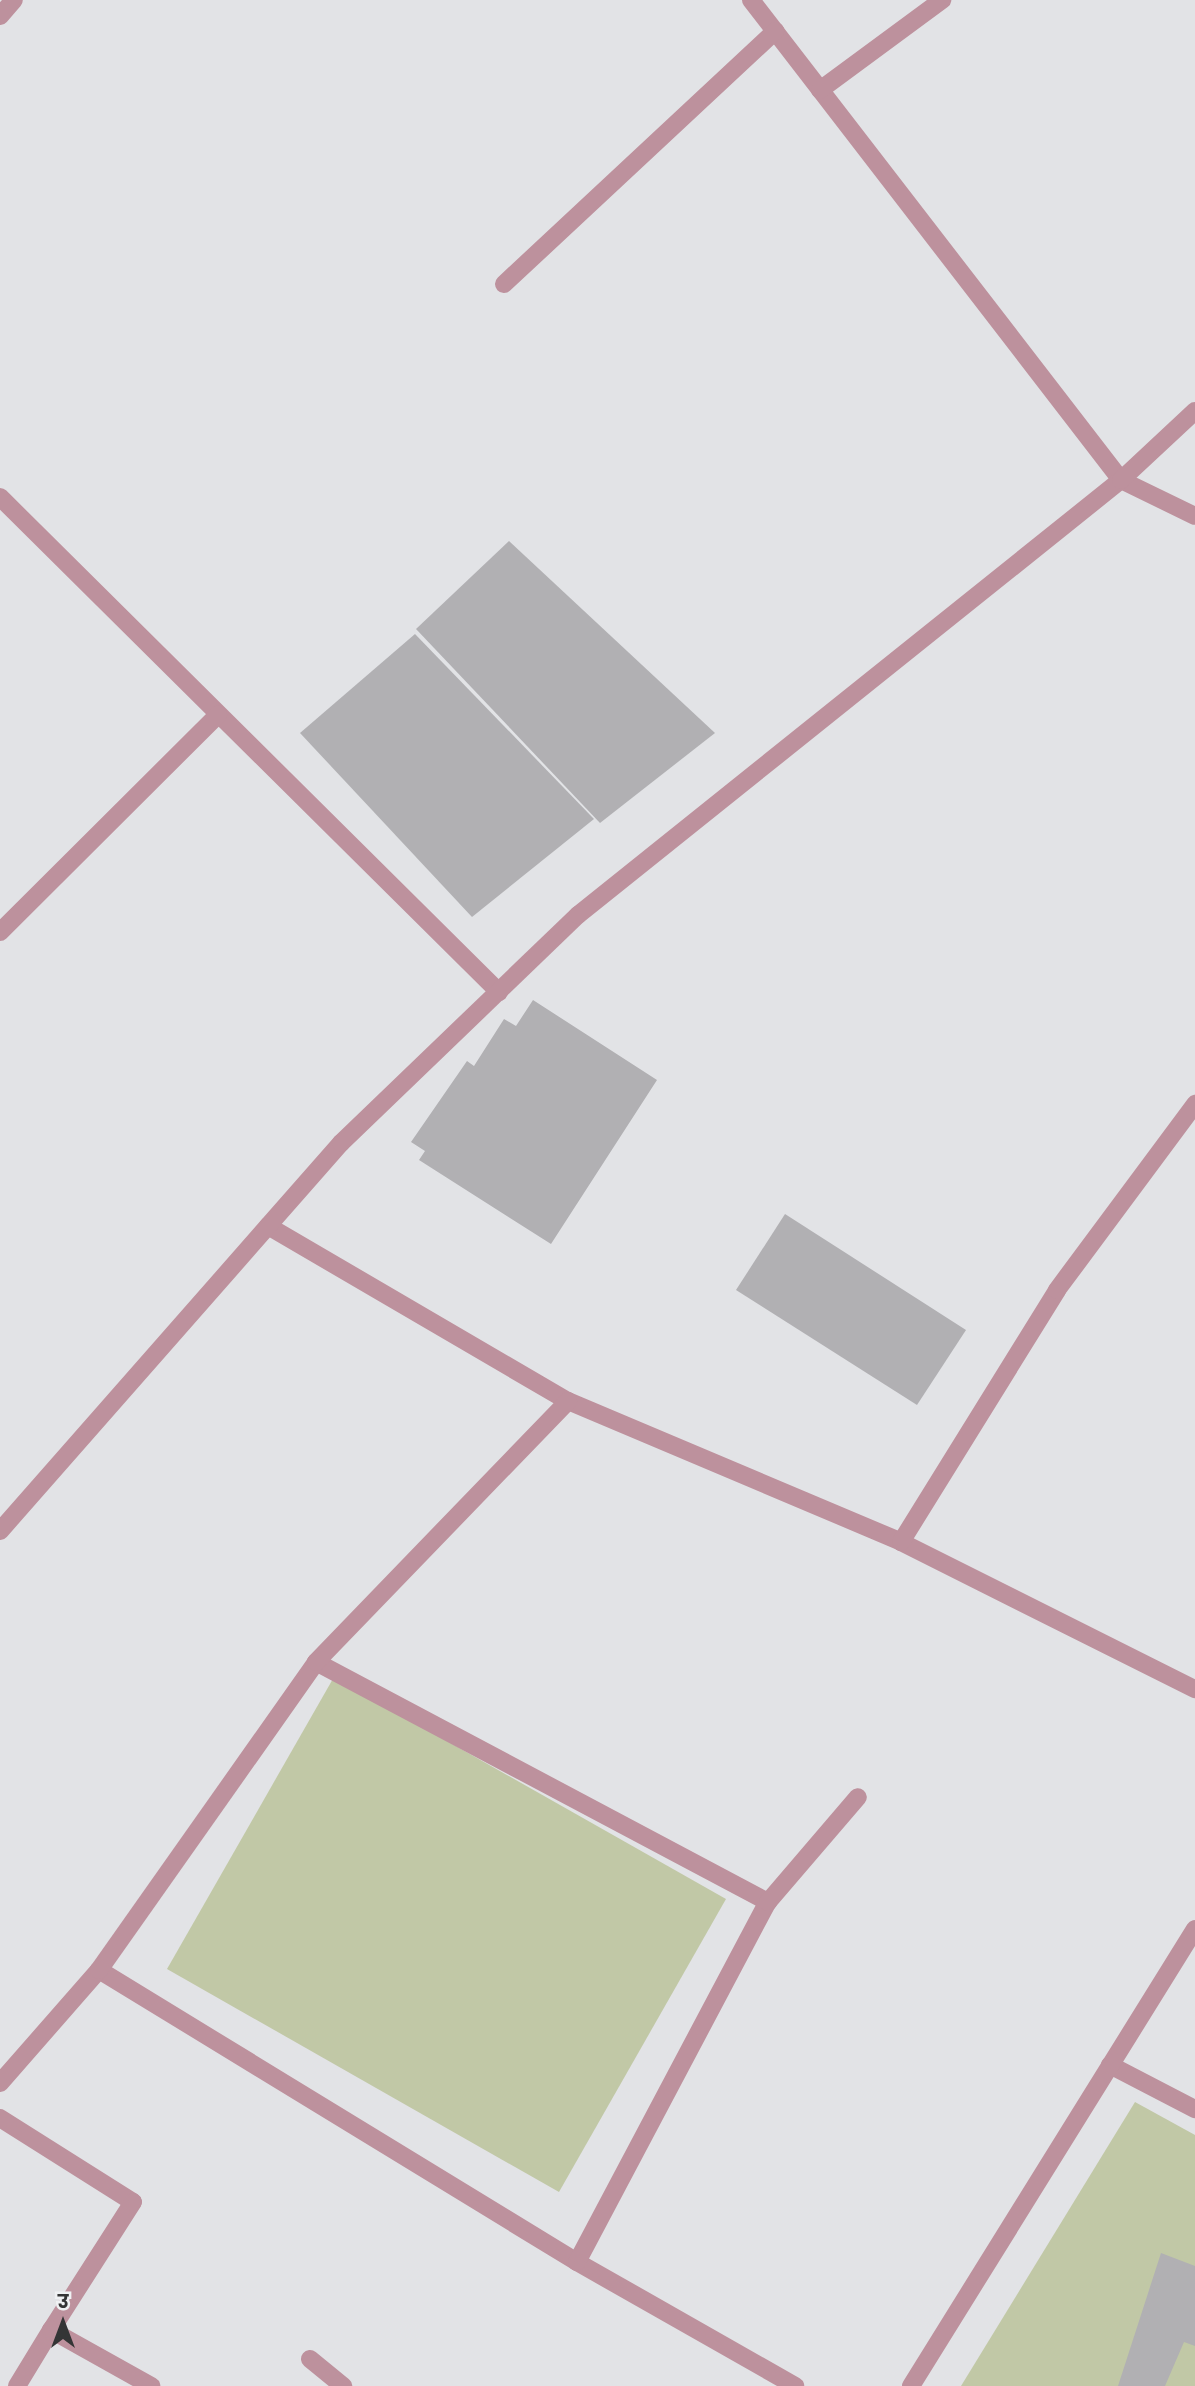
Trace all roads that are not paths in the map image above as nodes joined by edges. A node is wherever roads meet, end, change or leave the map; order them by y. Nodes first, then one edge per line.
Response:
1 (14, 0) edge
2 (751, 0) edge
3 (942, 0) edge
4 (0, 16) edge
5 (775, 31) junction
6 (820, 90) junction
7 (504, 284) dead end
8 (1195, 411) edge
9 (1121, 480) junction
10 (0, 497) edge
11 (1195, 516) edge
12 (218, 715) junction
13 (0, 932) edge
14 (499, 992) junction
15 (1195, 1104) edge
16 (268, 1226) junction
17 (568, 1401) junction
18 (0, 1531) edge
19 (901, 1542) junction
20 (317, 1662) junction
21 (1195, 1689) edge
22 (858, 1797) dead end
23 (768, 1902) junction
24 (1195, 1929) edge
25 (99, 1970) junction
26 (1110, 2065) junction
27 (0, 2082) edge
28 (1195, 2109) edge
29 (0, 2118) edge
30 (577, 2262) junction
31 (51, 2330) junction
32 (310, 2360) dead end
33 (17, 2386) edge
34 (152, 2386) edge
35 (342, 2386) edge
36 (795, 2386) edge
37 (911, 2386) edge

1 - 4 street
2 - 5 street
3 - 6 street
5 - 6 street
5 - 7 street
6 - 9 street
8 - 9 street
9 - 11 street
9 - 14 street
10 - 12 street
12 - 13 street
12 - 14 street
14 - 16 street
15 - 19 street
16 - 17 street
16 - 18 street
17 - 19 street
17 - 20 street
19 - 21 street
20 - 23 street
20 - 25 street
22 - 23 street
23 - 30 street
24 - 26 street
25 - 27 street
25 - 30 street
26 - 28 street
26 - 37 street
29 - 31 street
30 - 36 street
31 - 33 street
31 - 34 street
32 - 35 street

